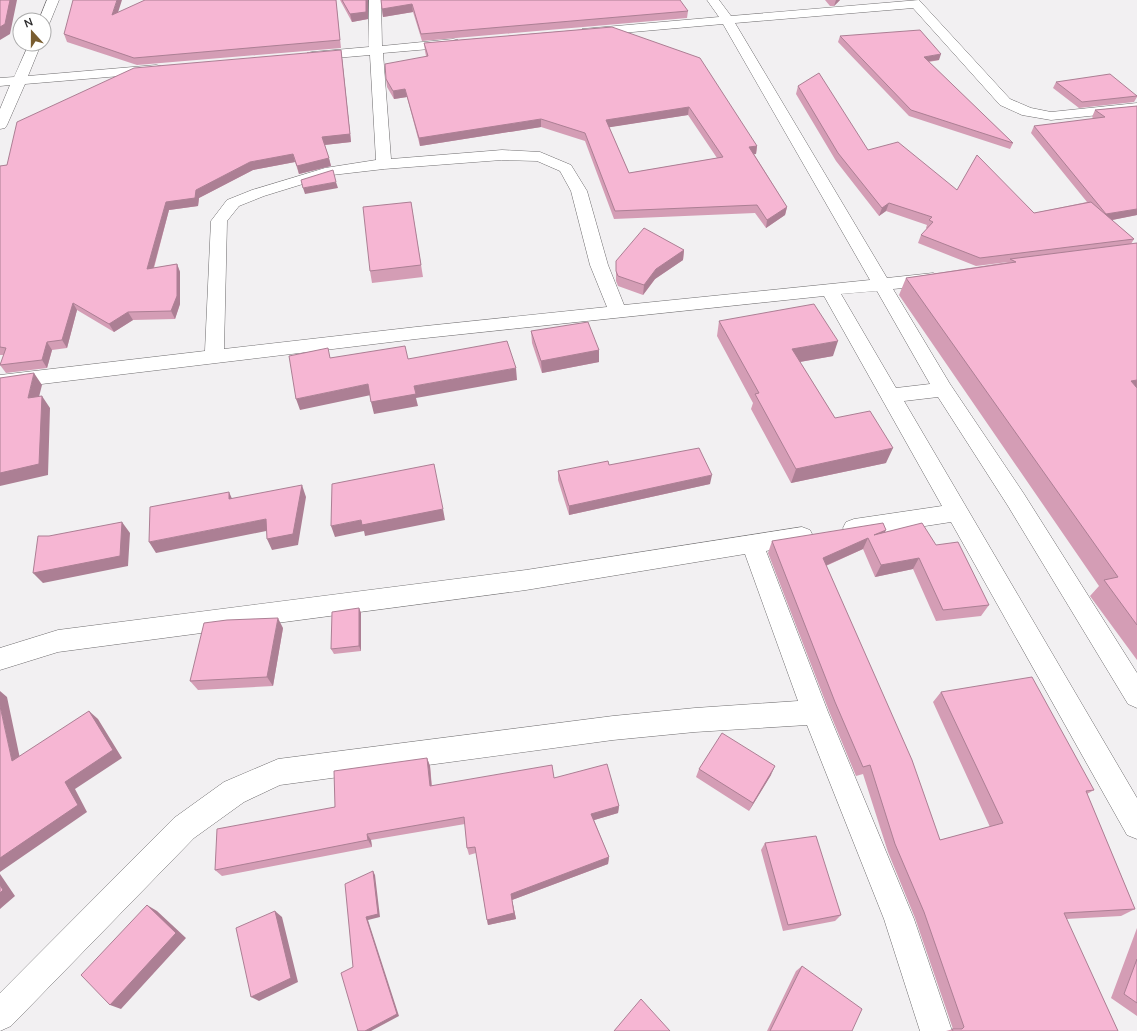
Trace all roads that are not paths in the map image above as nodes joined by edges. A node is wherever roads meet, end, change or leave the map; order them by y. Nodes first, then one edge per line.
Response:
1 (53, 0) edge
2 (375, 0) edge
3 (713, 0) edge
4 (914, 2) edge
5 (48, 12) edge
6 (726, 20) junction
7 (574, 33) edge
8 (463, 42) edge
9 (376, 50) junction
10 (32, 52) edge
11 (297, 57) edge
12 (170, 68) edge
13 (20, 81) junction
14 (0, 82) edge
15 (1137, 107) edge
16 (0, 125) edge
17 (384, 164) junction
18 (952, 277) edge
19 (882, 285) junction
20 (830, 291) junction
21 (618, 312) junction
22 (214, 357) junction
23 (0, 382) edge
24 (943, 389) junction
25 (891, 396) junction
26 (958, 512) junction
27 (752, 544) junction
28 (0, 659) edge
29 (1137, 696) edge
30 (815, 712) junction
31 (1137, 825) edge
32 (0, 1015) edge
33 (936, 1031) edge

1 - 5 street
2 - 9 street
3 - 6 street
4 - 6 street
4 - 15 street
6 - 7 street
6 - 19 street
8 - 9 street
9 - 11 street
9 - 17 street
10 - 13 street
12 - 13 street
13 - 14 street
13 - 16 street
17 - 21 street
17 - 22 street
18 - 19 street
19 - 20 street
19 - 24 street
20 - 21 street
20 - 25 street
21 - 22 street
22 - 23 street
24 - 25 street
24 - 29 street
25 - 26 street
26 - 27 street
26 - 31 street
27 - 28 street
27 - 30 street
30 - 32 street
30 - 33 street

